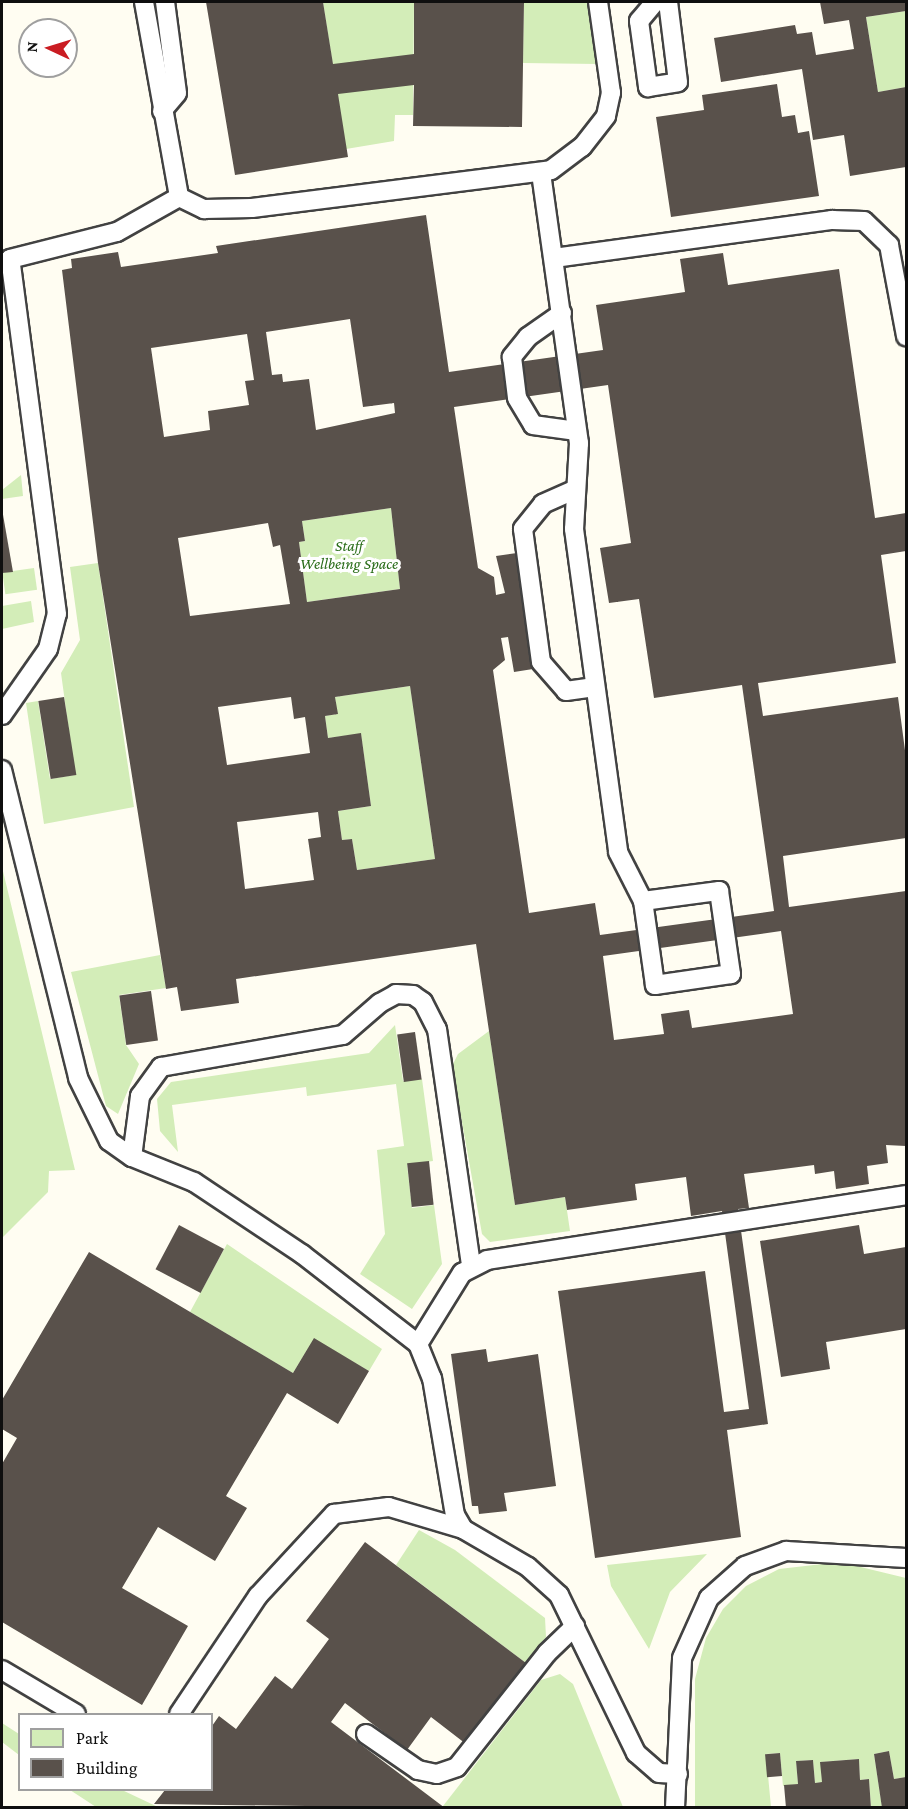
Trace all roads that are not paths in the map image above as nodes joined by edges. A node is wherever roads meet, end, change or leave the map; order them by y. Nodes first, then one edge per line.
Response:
1 (144, 2) edge
2 (165, 2) edge
3 (598, 2) edge
4 (655, 2) edge
5 (668, 2) edge
6 (162, 111) junction
7 (541, 173) junction
8 (179, 197) junction
9 (554, 258) junction
10 (562, 313) junction
11 (906, 336) edge
12 (578, 431) junction
13 (574, 490) junction
14 (595, 687) junction
15 (2, 715) edge
16 (2, 770) edge
17 (643, 901) junction
18 (132, 1157) junction
19 (906, 1195) edge
20 (471, 1265) junction
21 (418, 1344) junction
22 (463, 1528) junction
23 (906, 1558) edge
24 (575, 1626) junction
25 (2, 1670) edge
26 (74, 1713) edge
27 (180, 1713) edge
28 (366, 1734) dead end
29 (678, 1774) junction
30 (675, 1808) edge

1 - 6 lane
2 - 6 lane
3 - 7 lane
4 - 5 lane
6 - 8 lane
7 - 8 lane
7 - 9 lane
8 - 15 lane
9 - 10 lane
9 - 11 lane
10 - 12 lane
10 - 12 lane
12 - 13 lane
13 - 14 lane
13 - 14 lane
14 - 17 lane
16 - 18 lane
17 - 17 lane
18 - 20 lane
18 - 21 lane
19 - 20 lane
20 - 21 lane
21 - 22 lane
22 - 24 lane
22 - 27 lane
23 - 29 lane
24 - 28 lane
24 - 29 lane
25 - 26 lane
29 - 30 lane

